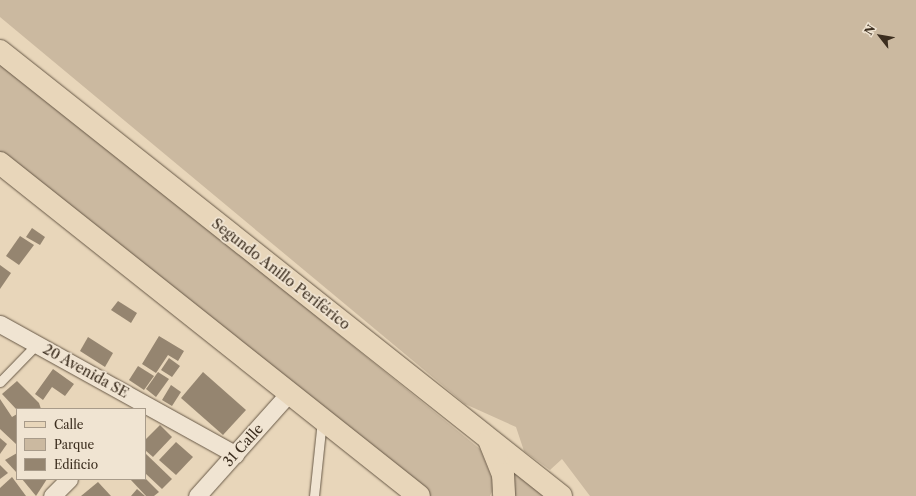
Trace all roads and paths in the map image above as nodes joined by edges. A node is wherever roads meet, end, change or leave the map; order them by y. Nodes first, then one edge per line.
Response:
1 (0, 51) edge
2 (0, 164) edge
3 (0, 324) edge
4 (38, 344) junction
5 (0, 382) edge
6 (289, 393) junction
7 (142, 407) edge
8 (146, 409) edge
9 (322, 419) junction
10 (489, 439) junction
11 (235, 454) junction
12 (69, 480) edge
13 (317, 495) edge
14 (52, 496) edge
15 (196, 496) edge
16 (418, 496) edge
17 (504, 496) edge
18 (561, 496) edge

1 - 10 main road, Segundo Anillo Periférico
2 - 6 main road
3 - 4 street, 20 Avenida SE
4 - 5 lane
4 - 7 street, 20 Avenida SE
6 - 9 main road
6 - 11 street, 31 Calle
8 - 11 street, 20 Avenida SE
9 - 13 lane
9 - 16 main road
10 - 17 main road
10 - 18 main road, Segundo Anillo Periférico
11 - 15 street, 31 Calle
12 - 14 street

